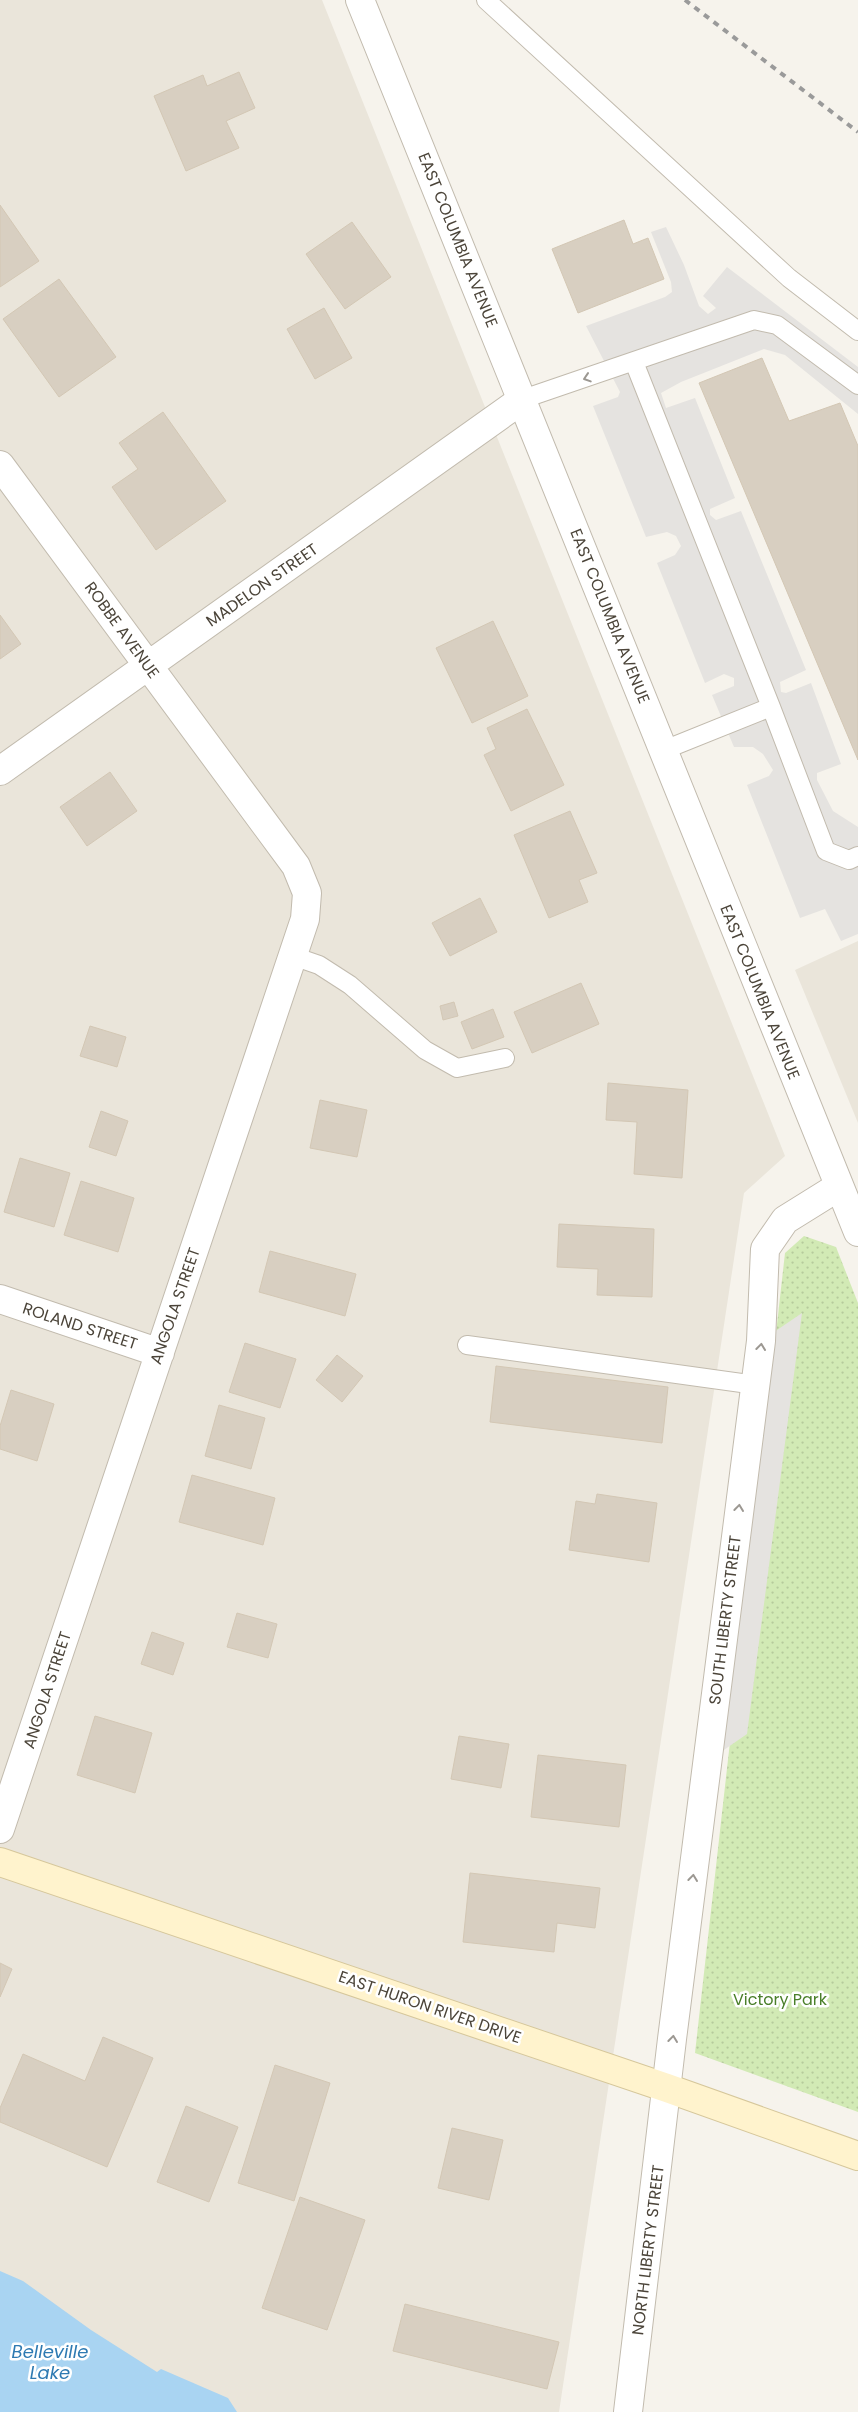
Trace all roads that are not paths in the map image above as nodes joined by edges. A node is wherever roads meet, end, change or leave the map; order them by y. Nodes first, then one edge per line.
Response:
1 (360, 0) edge
2 (486, 0) edge
3 (858, 330) edge
4 (634, 362) junction
5 (858, 386) edge
6 (523, 399) junction
7 (0, 465) edge
8 (148, 666) junction
9 (771, 707) junction
10 (664, 750) junction
11 (0, 771) edge
12 (243, 794) joint
13 (858, 856) edge
14 (293, 956) junction
15 (505, 1058) dead end
16 (838, 1187) junction
17 (858, 1232) edge
18 (0, 1299) edge
19 (467, 1345) dead end
20 (160, 1353) junction
21 (756, 1385) junction
22 (0, 1829) edge
23 (0, 1862) edge
24 (667, 2088) junction
25 (858, 2156) edge
26 (628, 2412) edge

1 - 6 street, EAST COLUMBIA AVENUE
2 - 3 lane
4 - 5 lane
4 -> 6 lane
4 - 9 lane
6 - 8 street, MADELON STREET
6 - 10 street, EAST COLUMBIA AVENUE
7 - 8 street, ROBBE AVENUE
8 - 11 street, MADELON STREET
8 - 12 street, ROBBE AVENUE
9 - 10 lane
9 - 13 lane
10 - 16 street, EAST COLUMBIA AVENUE
12 - 14 street, ANGOLA STREET
14 - 15 lane
14 - 20 street, ANGOLA STREET
16 - 17 street, EAST COLUMBIA AVENUE
21 -> 16 street, SOUTH LIBERTY STREET
18 - 20 street, ROLAND STREET
19 - 21 lane
20 - 22 street, ANGOLA STREET
24 -> 21 street, SOUTH LIBERTY STREET
23 - 24 main road, EAST HURON RIVER DRIVE
24 - 25 main road, EAST HURON RIVER DRIVE
24 - 26 street, NORTH LIBERTY STREET

